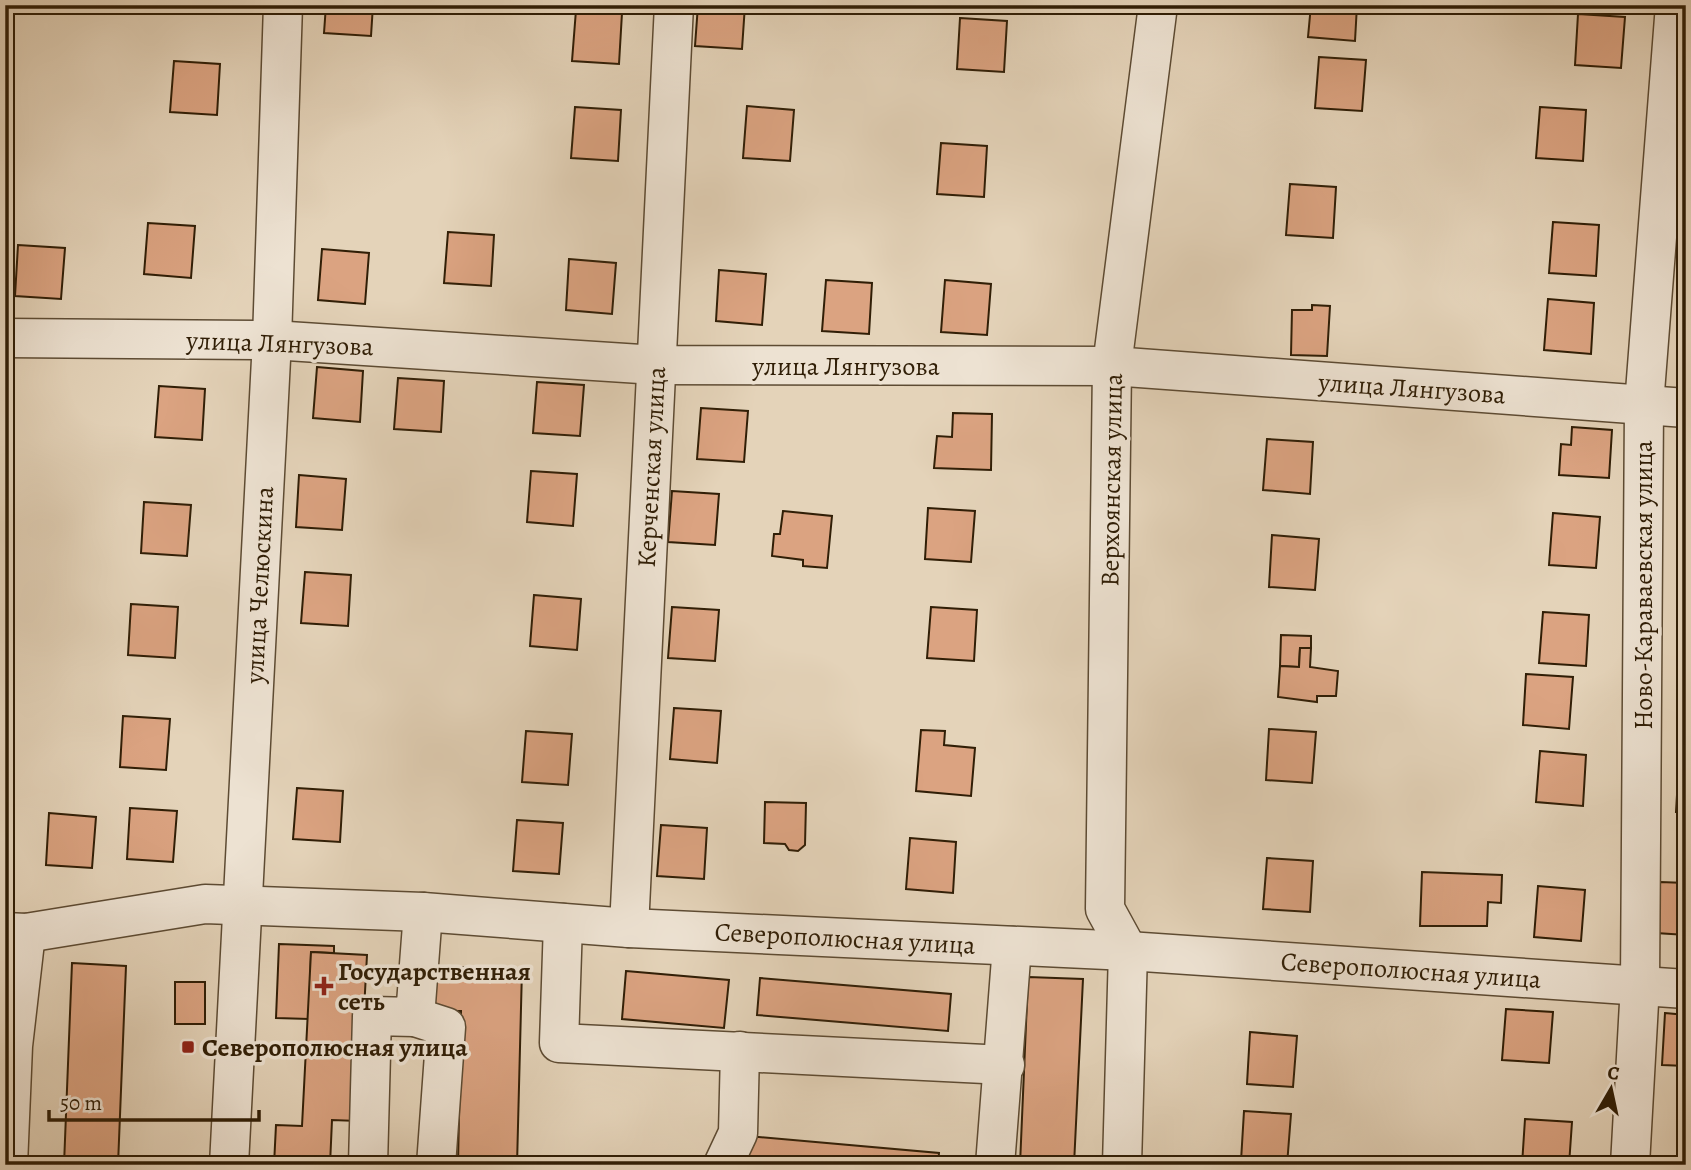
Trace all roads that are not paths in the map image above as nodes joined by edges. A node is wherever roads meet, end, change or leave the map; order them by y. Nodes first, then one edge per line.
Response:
1 (283, 5) edge
2 (674, 5) edge
3 (1158, 5) edge
4 (1675, 5) edge
5 (5, 338) edge
6 (272, 340) junction
7 (656, 365) junction
8 (1112, 366) junction
9 (1644, 405) junction
10 (1686, 408) edge
11 (242, 906) junction
12 (423, 912) junction
13 (563, 923) junction
14 (629, 928) junction
15 (15, 932) edge
16 (1012, 946) junction
17 (1128, 951) junction
18 (1640, 985) junction
19 (1686, 989) edge
20 (415, 1017) junction
21 (9, 1046) edge
22 (740, 1051) junction
23 (1005, 1065) junction
24 (8, 1165) edge
25 (229, 1165) edge
26 (368, 1165) edge
27 (436, 1165) edge
28 (723, 1165) edge
29 (995, 1165) edge
30 (1122, 1165) edge
31 (1630, 1165) edge

1 - 6 street, улица Челюскина
2 - 7 street, Керченская улица
3 - 8 street, Верхоянская улица
4 - 9 street, Ново-Караваевская улица
5 - 6 street, улица Лянгузова
6 - 7 street, улица Лянгузова
6 - 11 street, улица Челюскина
7 - 8 street, улица Лянгузова
7 - 14 street, Керченская улица
8 - 9 street, улица Лянгузова
8 - 17 street, Верхоянская улица
9 - 10 street, улица Лянгузова
9 - 18 street, Ново-Караваевская улица
11 - 12 street, Северополюсная улица
11 - 15 street, Северополюсная улица
11 - 25 street, улица Челюскина
12 - 13 street, Северополюсная улица
12 - 20 street
13 - 14 street, Северополюсная улица
13 - 22 street
14 - 16 street, Северополюсная улица
15 - 21 street
16 - 17 street, Северополюсная улица
16 - 23 street
17 - 18 street, Северополюсная улица
17 - 30 street
18 - 19 street, Северополюсная улица
18 - 31 street, Ново-Караваевская улица
20 - 26 street
20 - 27 street
21 - 24 street
22 - 23 street
22 - 28 street
23 - 29 street

